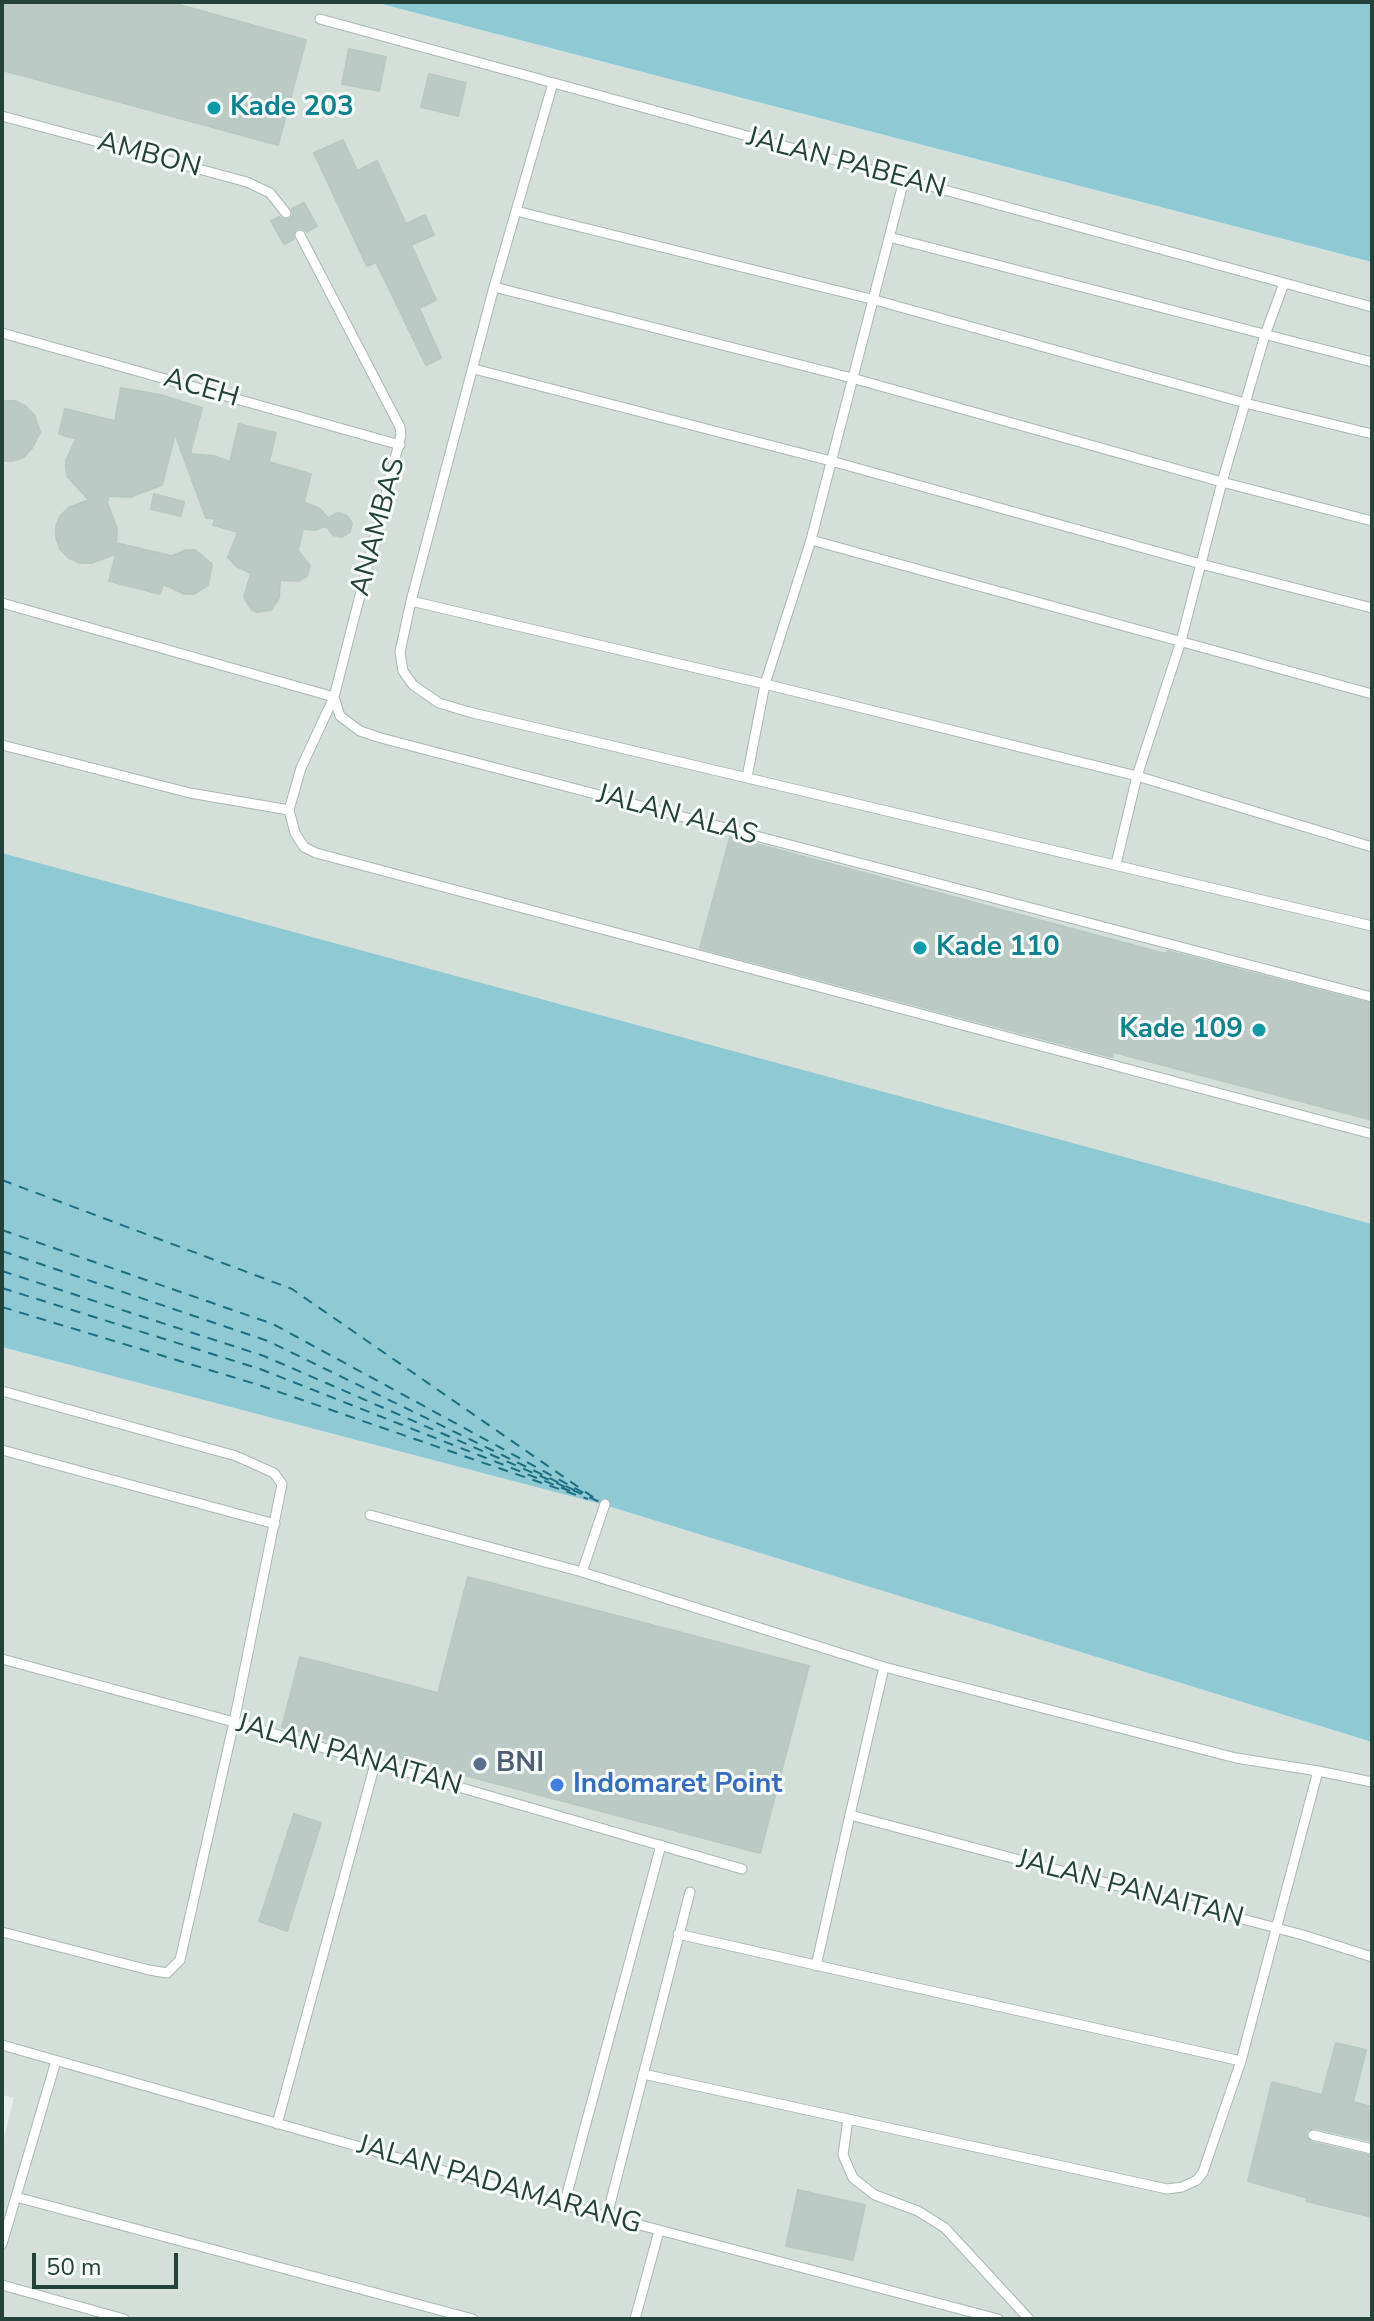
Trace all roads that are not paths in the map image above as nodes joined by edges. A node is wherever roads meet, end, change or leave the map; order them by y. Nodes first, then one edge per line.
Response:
1 (320, 19) dead end
2 (553, 83) junction
3 (2, 116) edge
4 (904, 180) junction
5 (516, 211) junction
6 (286, 213) dead end
7 (300, 235) dead end
8 (889, 237) junction
9 (1284, 283) junction
10 (494, 287) junction
11 (875, 300) junction
12 (1372, 307) edge
13 (2, 333) edge
14 (1265, 335) junction
15 (1372, 362) edge
16 (474, 369) junction
17 (852, 378) junction
18 (1245, 403) junction
19 (1372, 434) edge
20 (400, 445) junction
21 (831, 461) junction
22 (1222, 482) junction
23 (1372, 521) edge
24 (811, 540) junction
25 (1201, 564) junction
26 (411, 601) junction
27 (2, 603) edge
28 (1372, 608) edge
29 (1181, 641) junction
30 (765, 684) junction
31 (1372, 694) edge
32 (334, 697) junction
33 (2, 745) edge
34 (1137, 776) junction
35 (747, 777) junction
36 (289, 810) junction
37 (1372, 847) edge
38 (1116, 864) junction
39 (1372, 926) edge
40 (1372, 997) edge
41 (1372, 1134) edge
42 (2, 1391) edge
43 (2, 1450) edge
44 (605, 1504) dead end
45 (370, 1515) dead end
46 (275, 1524) junction
47 (582, 1572) junction
48 (2, 1659) edge
49 (884, 1667) junction
50 (234, 1722) junction
51 (375, 1764) junction
52 (1318, 1771) junction
53 (1372, 1782) edge
54 (850, 1815) junction
55 (661, 1845) junction
56 (742, 1869) dead end
57 (690, 1892) dead end
58 (1275, 1928) junction
59 (2, 1932) edge
60 (678, 1934) junction
61 (1372, 1957) edge
62 (816, 1966) junction
63 (2, 2045) edge
64 (56, 2061) junction
65 (1241, 2061) junction
66 (643, 2074) junction
67 (848, 2119) junction
68 (277, 2124) junction
69 (1313, 2135) dead end
70 (1372, 2149) edge
71 (16, 2197) junction
72 (564, 2205) junction
73 (607, 2216) junction
74 (659, 2231) junction
75 (2, 2244) edge
76 (2, 2285) edge
77 (124, 2319) edge
78 (473, 2319) edge
79 (635, 2319) edge
80 (998, 2319) edge
81 (1029, 2319) edge

1 - 2 lane, JALAN PABEAN
2 - 4 lane, JALAN PABEAN
2 - 5 lane
3 - 6 lane, AMBON
4 - 8 lane
4 - 9 lane, JALAN PABEAN
5 - 10 lane
5 - 11 lane
7 - 20 lane, ANAMBAS
8 - 11 lane
8 - 14 lane
9 - 12 lane, JALAN PABEAN
9 - 14 lane
10 - 16 lane
10 - 17 lane
11 - 17 lane
11 - 18 lane
13 - 20 lane, ACEH
14 - 15 lane
14 - 18 lane
16 - 21 lane
16 - 26 lane
17 - 21 lane
17 - 22 lane
18 - 19 lane
18 - 22 lane
20 - 32 lane, ANAMBAS
21 - 24 lane
21 - 25 lane
22 - 23 lane
22 - 25 lane
24 - 29 lane
24 - 30 lane
25 - 28 lane
25 - 29 lane
26 - 30 lane
26 - 35 lane
27 - 32 lane
29 - 31 lane
29 - 34 lane
30 - 34 lane
30 - 35 lane
32 - 36 lane, ANAMBAS
32 - 40 lane, JALAN ALAS
33 - 36 lane
34 - 37 lane
34 - 38 lane
35 - 38 lane
36 - 41 lane
38 - 39 lane
42 - 46 lane
43 - 46 lane
44 - 47 lane
45 - 47 lane
46 - 50 lane
47 - 49 lane
48 - 50 lane, JALAN PANAITAN
49 - 52 lane
49 - 54 lane
50 - 51 lane, JALAN PANAITAN
50 - 59 lane
51 - 55 lane, JALAN PANAITAN
51 - 68 lane
52 - 53 lane
52 - 58 lane
54 - 58 lane, JALAN PANAITAN
54 - 62 lane
55 - 56 lane, JALAN PANAITAN
55 - 72 lane
57 - 60 lane
58 - 61 lane, JALAN PANAITAN
58 - 65 lane
60 - 62 lane
60 - 66 lane
62 - 65 lane
63 - 64 lane, JALAN PADAMARANG
64 - 68 lane, JALAN PADAMARANG
64 - 71 lane
65 - 67 lane
66 - 67 lane
66 - 73 lane
67 - 81 lane
68 - 72 lane, JALAN PADAMARANG
69 - 70 lane
71 - 75 lane
71 - 78 lane
72 - 73 lane, JALAN PADAMARANG
73 - 74 lane, JALAN PADAMARANG
74 - 79 lane
74 - 80 lane, JALAN PADAMARANG
76 - 77 lane

